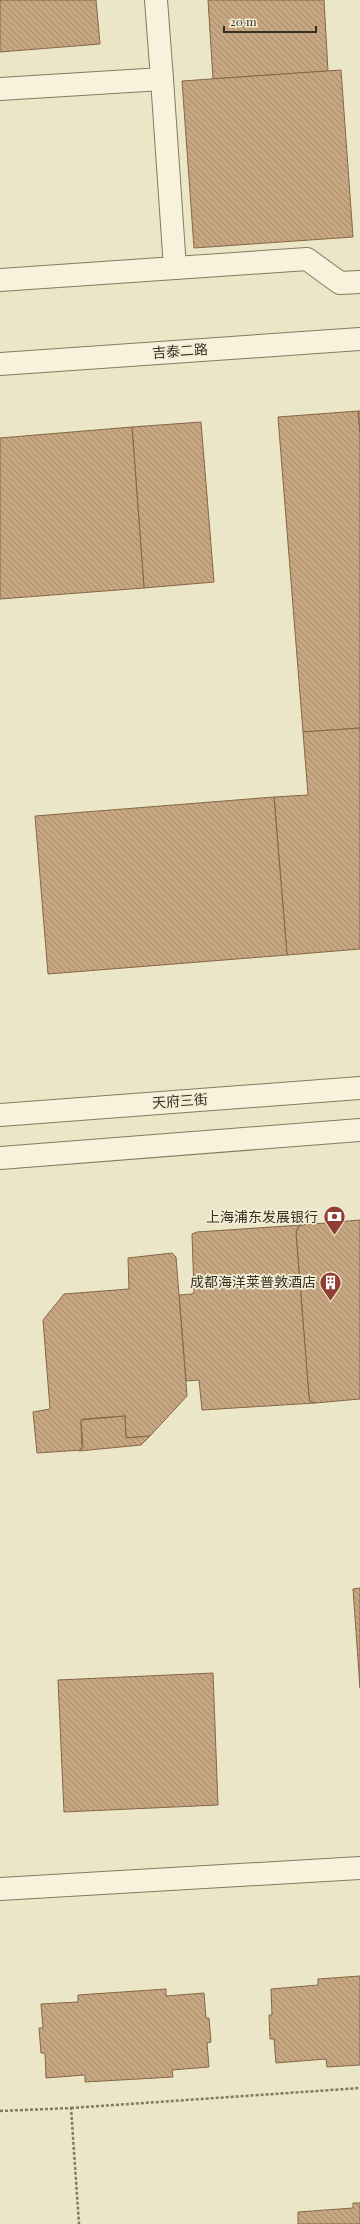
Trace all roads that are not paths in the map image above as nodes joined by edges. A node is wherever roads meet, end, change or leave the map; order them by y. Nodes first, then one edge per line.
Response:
1 (156, 0) edge
2 (162, 79) junction
3 (0, 89) edge
4 (175, 268) junction
5 (0, 280) edge
6 (360, 282) edge
7 (360, 339) edge
8 (0, 364) edge
9 (360, 1088) edge
10 (0, 1115) edge
11 (360, 1130) edge
12 (0, 1158) edge
13 (360, 1868) edge
14 (0, 1889) edge

1 - 2 street
2 - 3 street
2 - 4 street
4 - 5 street
4 - 6 street
7 - 8 street, 吉泰二路
9 - 10 street, 天府三街
11 - 12 street
13 - 14 street

